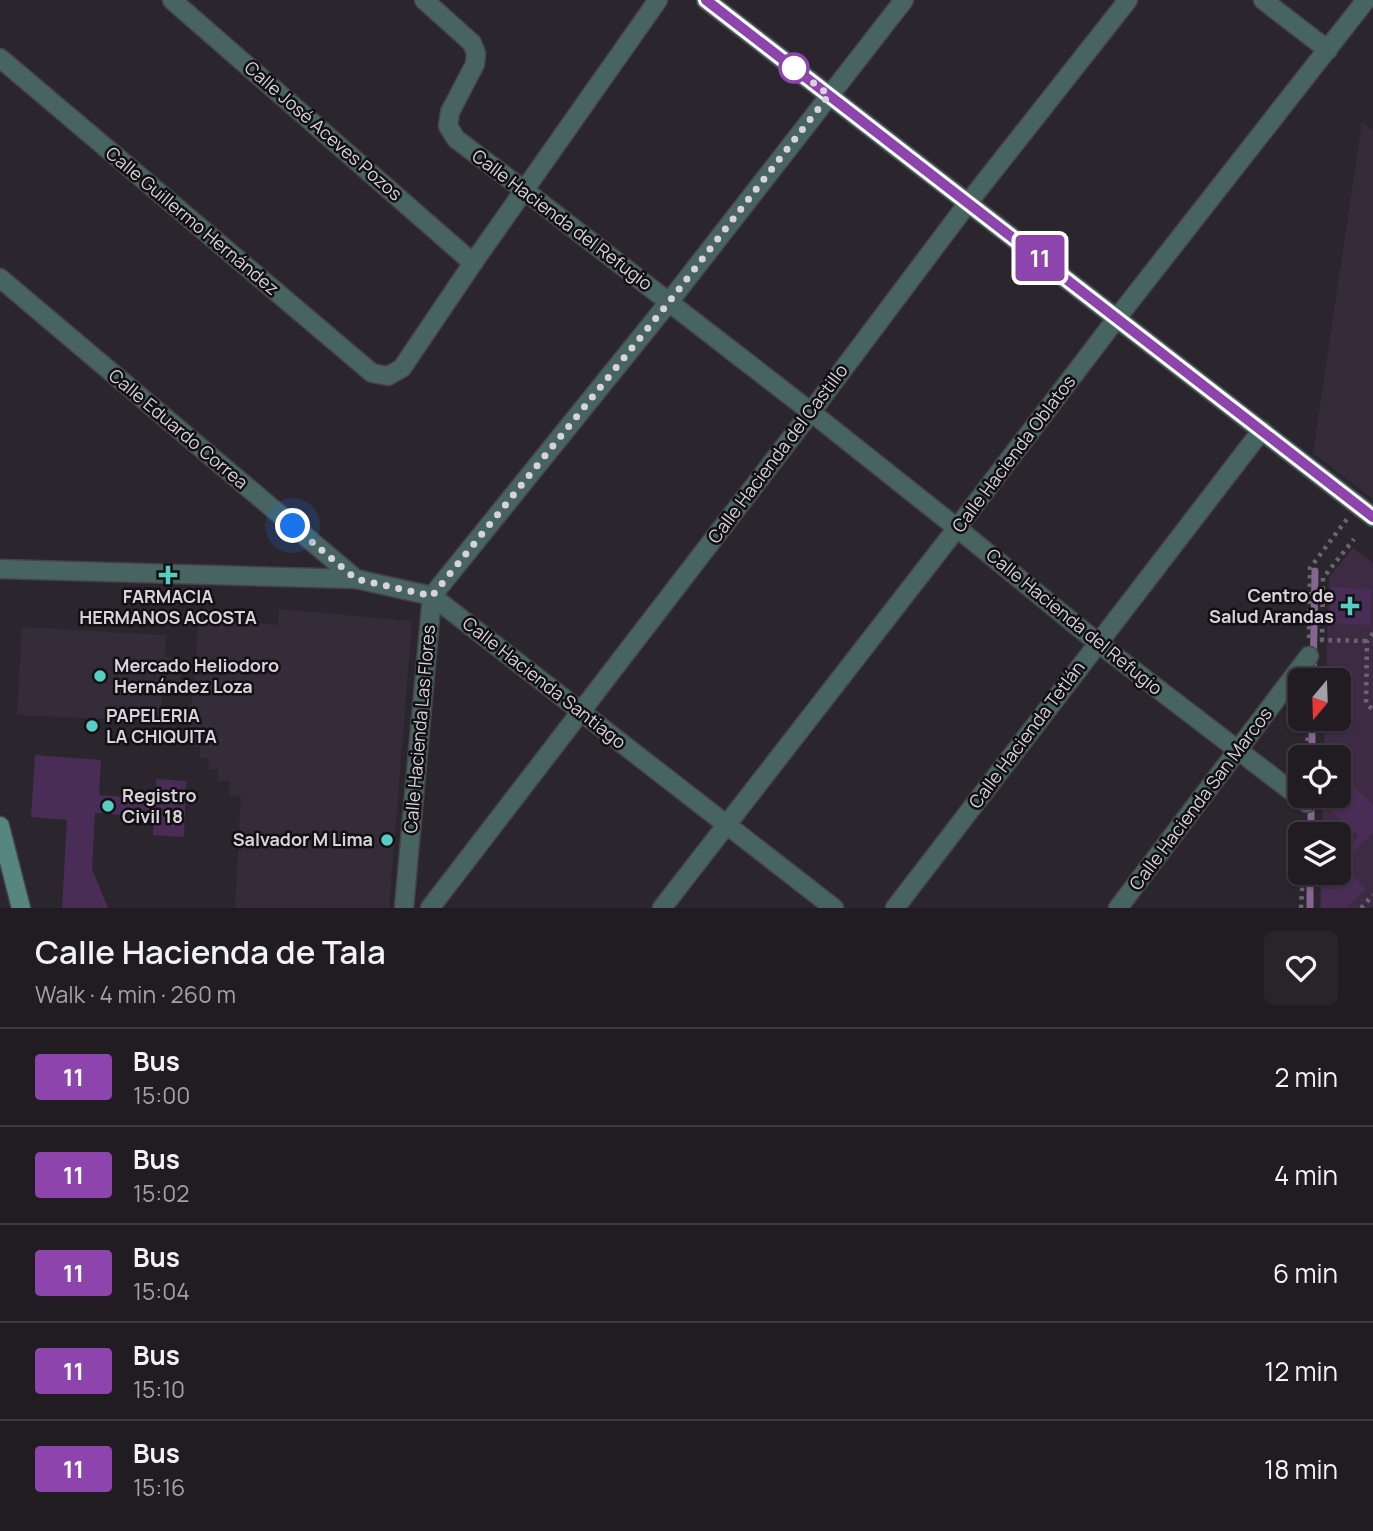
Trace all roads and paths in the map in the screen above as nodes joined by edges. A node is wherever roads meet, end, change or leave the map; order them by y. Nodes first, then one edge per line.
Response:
1 (172, 0) edge
2 (424, 0) edge
3 (659, 0) edge
4 (706, 0) edge
5 (904, 0) edge
6 (1128, 0) edge
7 (1263, 0) edge
8 (1366, 0) edge
9 (1328, 50) junction
10 (0, 58) edge
11 (829, 95) junction
12 (524, 190) junction
13 (968, 203) junction
14 (473, 262) junction
15 (0, 278) edge
16 (669, 302) junction
17 (1117, 318) junction
18 (811, 412) junction
19 (1262, 430) junction
20 (1366, 511) edge
21 (957, 528) junction
22 (1353, 539) dead end
23 (0, 569) edge
24 (356, 579) junction
25 (432, 596) junction
26 (1373, 633) edge
27 (1367, 641) junction
28 (1098, 643) junction
29 (1309, 656) joint
30 (1373, 710) edge
31 (581, 712) junction
32 (1238, 751) junction
33 (1288, 789) edge
34 (727, 825) junction
35 (0, 826) edge
36 (6, 867) edge
37 (1302, 885) edge
38 (1373, 895) edge
39 (21, 908) edge
40 (404, 908) edge
41 (430, 908) edge
42 (662, 908) edge
43 (834, 908) edge
44 (895, 908) edge
45 (1118, 908) edge
46 (1301, 908) edge
47 (1360, 908) edge

1 - 14 street, Calle José Aceves Pozos
2 - 12 street, Calle Hacienda del Refugio
3 - 12 street
4 - 11 street
5 - 11 street
6 - 13 street, Calle Hacienda del Castillo
7 - 9 street
8 - 9 street, Calle Hacienda Oblatos
9 - 17 street, Calle Hacienda Oblatos
10 - 14 street, Calle Guillermo Hernández
11 - 13 street
11 - 16 street
12 - 14 street
12 - 16 street, Calle Hacienda del Refugio
13 - 17 street
13 - 18 street, Calle Hacienda del Castillo
15 - 24 street, Calle Eduardo Correa
16 - 18 street, Calle Hacienda del Refugio
16 - 25 street
17 - 19 street
17 - 21 street, Calle Hacienda Oblatos
18 - 21 street, Calle Hacienda del Refugio
18 - 31 street, Calle Hacienda del Castillo
19 - 20 street
19 - 28 street, Calle Hacienda Tetlán
20 - 29 path
21 - 28 street, Calle Hacienda del Refugio
21 - 34 street, Calle Hacienda Oblatos
22 - 27 path
23 - 24 street, Calle Hacienda Santiago
24 - 25 street, Calle Hacienda Santiago
25 - 31 street, Calle Hacienda Santiago
25 - 40 street, Calle Hacienda Las Flores
26 - 27 path
27 - 30 path
28 - 32 street, Calle Hacienda del Refugio
28 - 44 street, Calle Hacienda Tetlán
29 - 32 street, Calle Hacienda San Marcos
31 - 34 street, Calle Hacienda Santiago
31 - 41 street, Calle Hacienda del Castillo
32 - 33 street, Calle Hacienda del Refugio
32 - 45 street, Calle Hacienda San Marcos
34 - 42 street, Calle Hacienda Oblatos
34 - 43 street, Calle Hacienda Santiago
35 - 36 street
36 - 39 street
37 - 46 path
38 - 47 path

